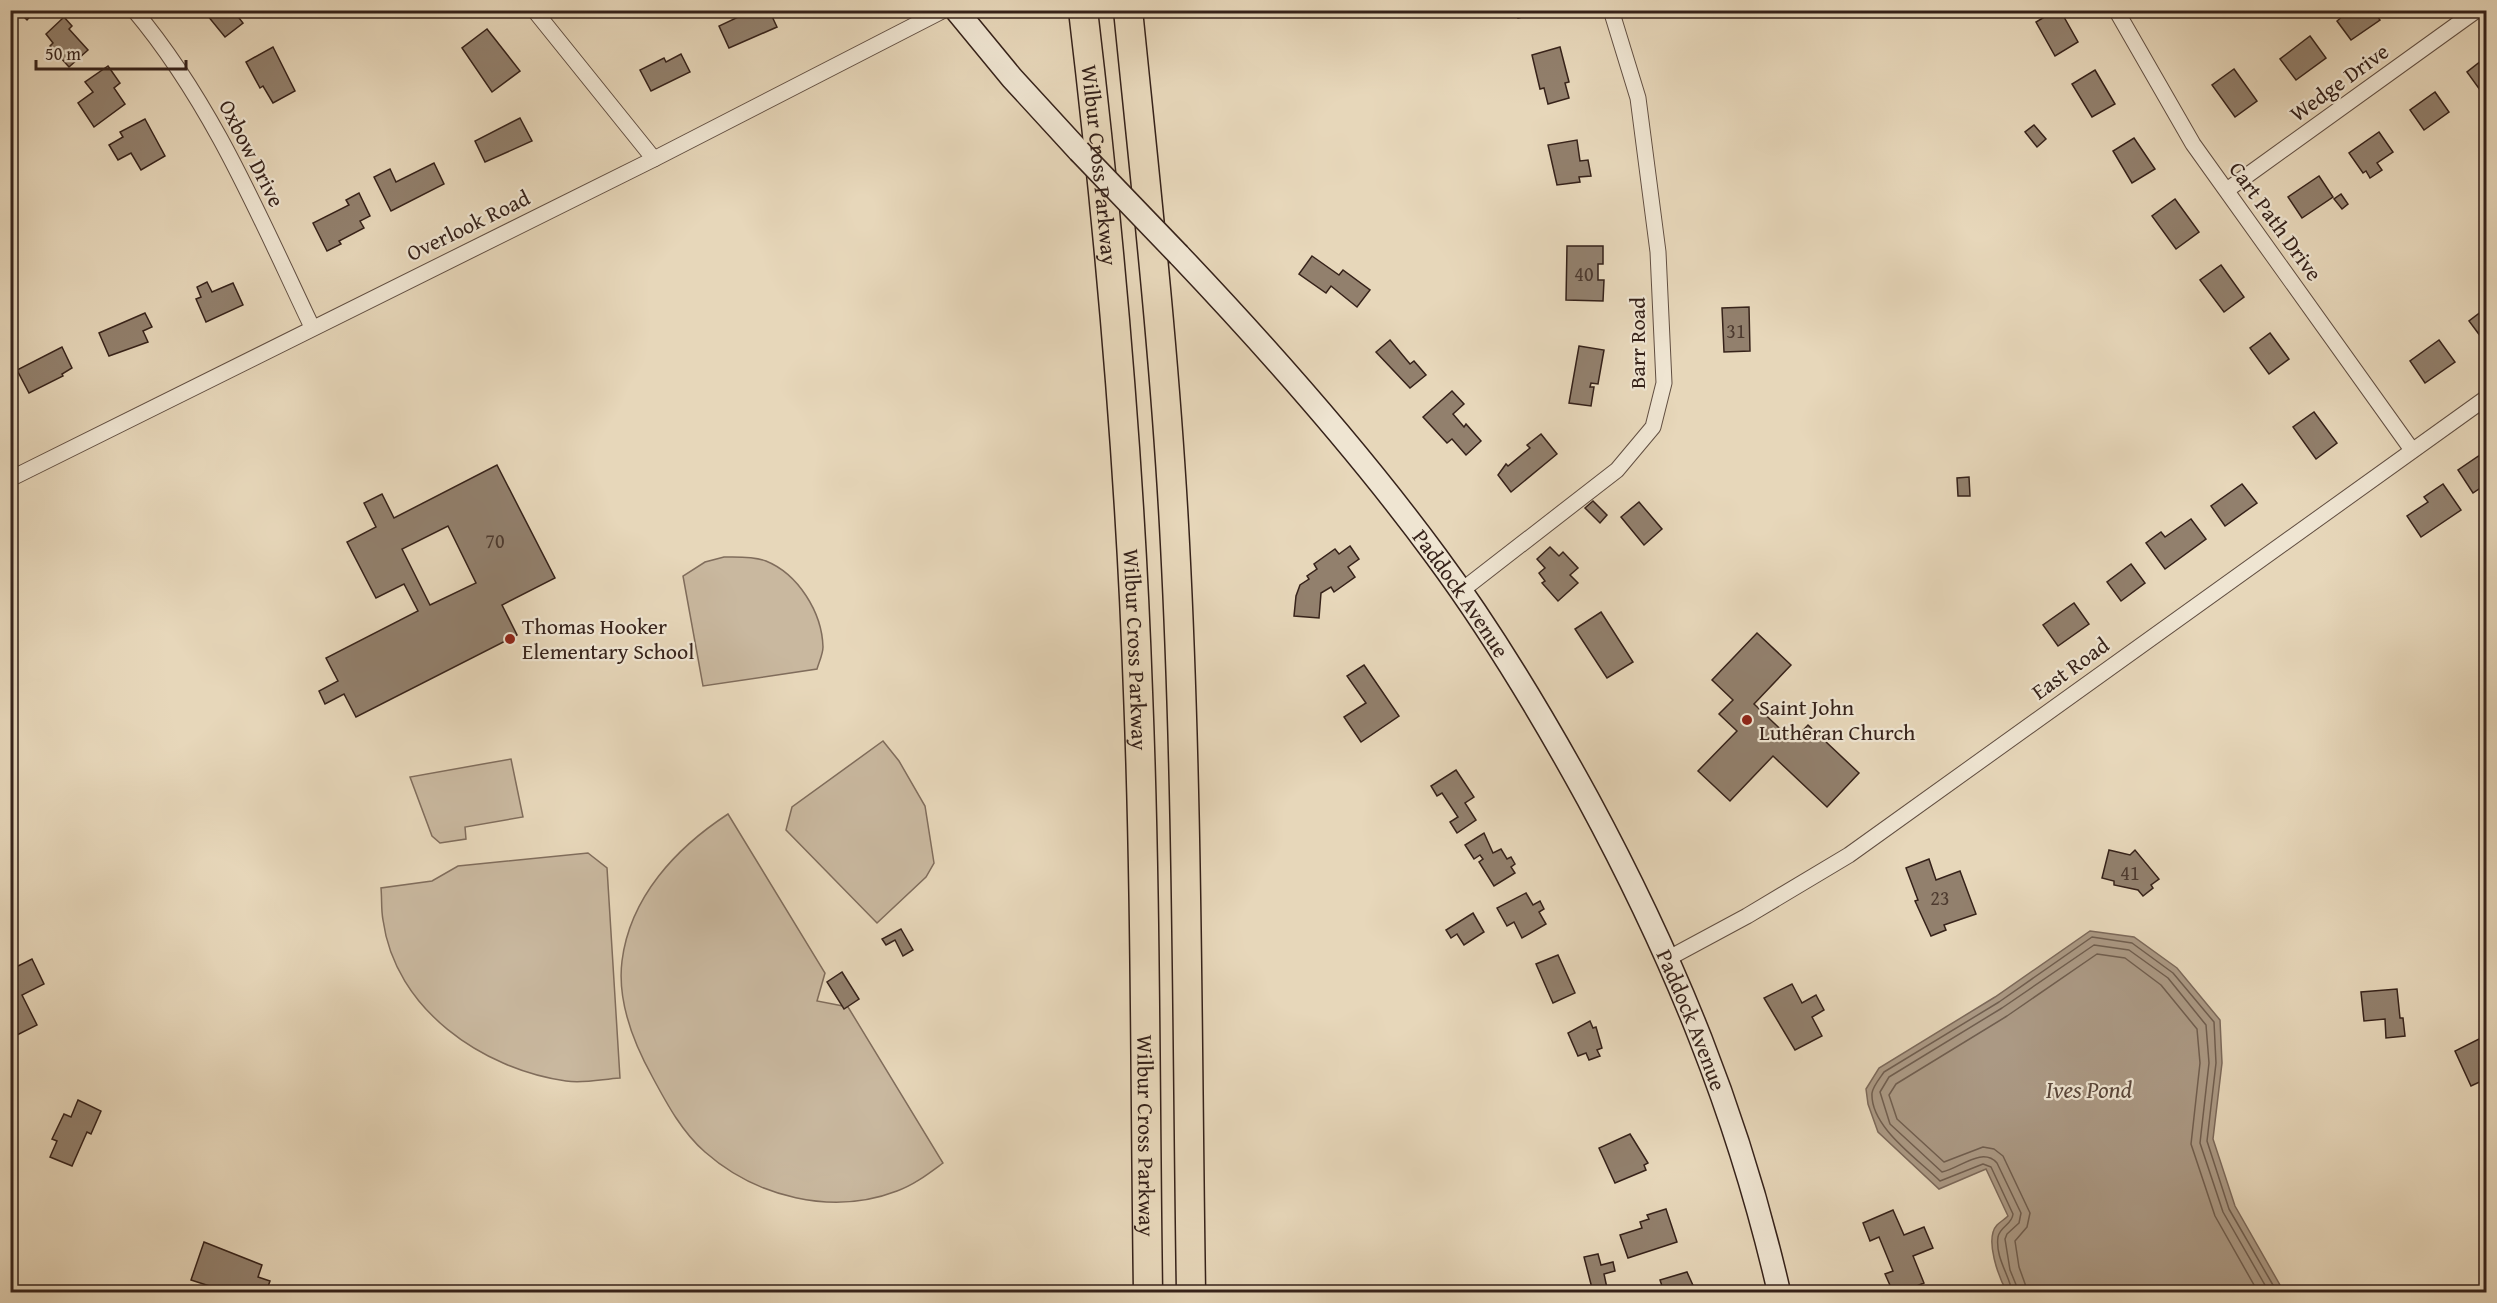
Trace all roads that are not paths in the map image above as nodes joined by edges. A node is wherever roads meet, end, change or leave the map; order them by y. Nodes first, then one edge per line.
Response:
1 (134, 10) edge
2 (534, 10) edge
3 (944, 10) edge
4 (956, 10) edge
5 (1083, 10) edge
6 (1128, 10) edge
7 (1611, 10) edge
8 (2116, 10) edge
9 (2477, 10) edge
10 (654, 159) junction
11 (2227, 190) junction
12 (312, 327) junction
13 (2487, 398) edge
14 (2412, 450) junction
15 (10, 478) edge
16 (1461, 591) junction
17 (1669, 958) junction
18 (1148, 1293) edge
19 (1191, 1293) edge
20 (1779, 1293) edge

1 - 12 street, Oxbow Drive
2 - 10 street
3 - 10 street, Overlook Road
4 - 16 main road, Paddock Avenue, bridge
5 - 18 highway, Wilbur Cross Parkway
6 - 19 highway, Wilbur Cross Parkway
7 - 16 street, Barr Road
8 - 11 street, Cart Path Drive
9 - 11 street, Wedge Drive
10 - 12 street, Overlook Road
11 - 14 street, Cart Path Drive
12 - 15 street, Overlook Road
13 - 14 street, East Road
14 - 17 street, East Road
16 - 17 main road, Paddock Avenue
17 - 20 main road, Paddock Avenue

